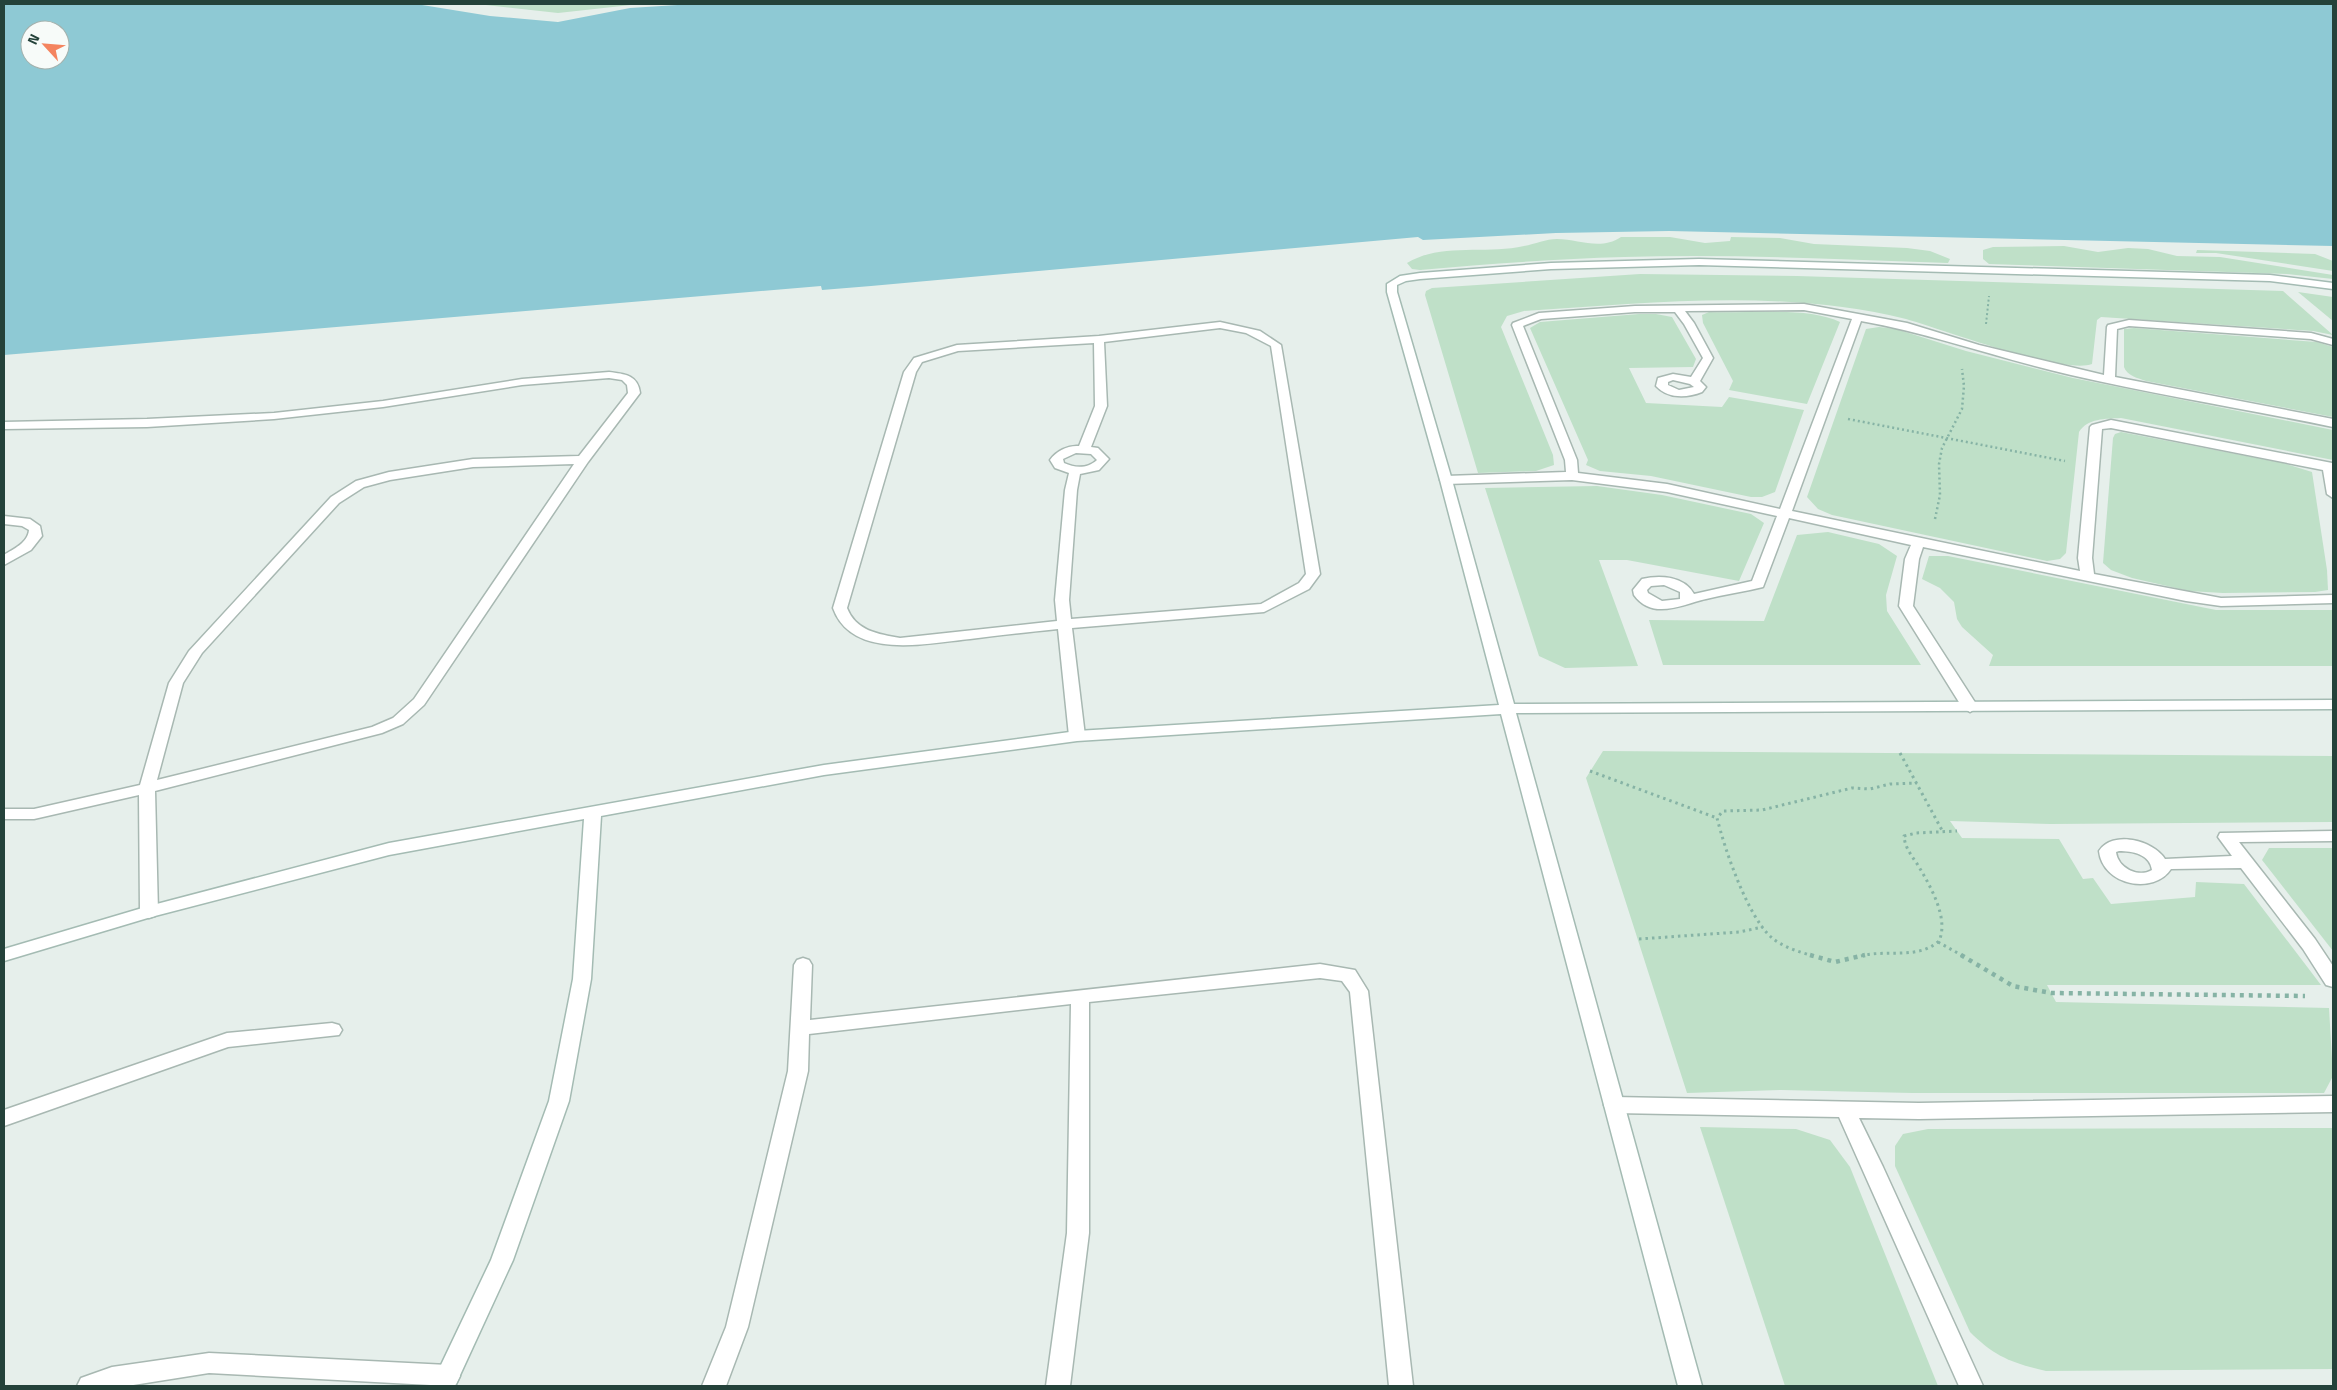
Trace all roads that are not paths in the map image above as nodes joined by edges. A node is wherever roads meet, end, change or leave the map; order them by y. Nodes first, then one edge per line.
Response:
1 (2333, 286) edge
2 (1677, 308) junction
3 (1858, 316) junction
4 (1099, 339) junction
5 (2333, 342) edge
6 (2109, 378) junction
7 (1694, 381) dead end
8 (2333, 424) edge
9 (4, 425) edge
10 (1084, 449) junction
11 (583, 460) junction
12 (2331, 467) edge
13 (1075, 471) junction
14 (1572, 476) junction
15 (1446, 480) junction
16 (2333, 494) edge
17 (1783, 514) junction
18 (4, 520) edge
19 (1919, 542) junction
20 (4, 561) edge
21 (2088, 577) junction
22 (2333, 599) edge
23 (1686, 601) dead end
24 (1065, 624) junction
25 (2333, 704) edge
26 (1970, 707) junction
27 (1507, 709) junction
28 (1077, 736) junction
29 (147, 788) junction
30 (593, 812) junction
31 (4, 814) edge
32 (2333, 836) edge
33 (2246, 862) junction
34 (2161, 866) dead end
35 (149, 912) junction
36 (4, 955) edge
37 (802, 965) dead end
38 (2333, 980) edge
39 (1080, 996) junction
40 (800, 1028) junction
41 (332, 1030) dead end
42 (2333, 1104) edge
43 (1614, 1105) junction
44 (1845, 1110) junction
45 (4, 1118) edge
46 (446, 1381) edge
47 (89, 1386) edge
48 (714, 1386) edge
49 (1058, 1386) edge
50 (1401, 1386) edge
51 (1690, 1386) edge
52 (1971, 1386) edge

1 - 15 street
2 - 3 street
2 - 7 street
2 - 14 street
3 - 6 street
3 - 17 street
4 - 10 street
4 - 24 street
4 - 24 street
5 - 6 street
6 - 8 street
9 - 11 street
10 - 13 street
10 - 13 street
11 - 29 street
11 - 29 street
12 - 16 street
12 - 21 street
13 - 24 street
14 - 15 street
14 - 17 street
15 - 27 street
17 - 19 street
17 - 23 street
18 - 20 street
19 - 21 street
19 - 26 street
21 - 22 street
24 - 28 street
25 - 26 street
26 - 27 street
27 - 28 street
27 - 43 street
28 - 30 street
29 - 31 street
29 - 35 street
30 - 35 street
30 - 46 street
32 - 33 street
33 - 34 street
33 - 38 street
35 - 36 street
37 - 40 street
39 - 40 street
39 - 49 street
39 - 50 street
40 - 48 street
41 - 45 street
42 - 44 street
43 - 44 street
43 - 51 street
44 - 52 street
46 - 47 street

